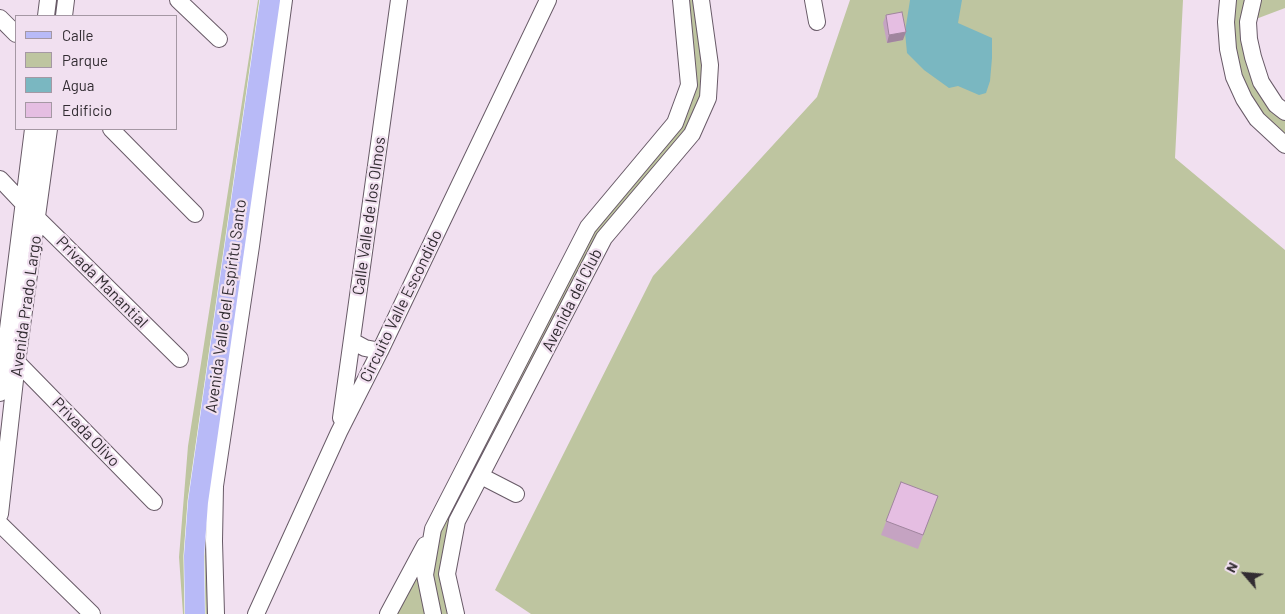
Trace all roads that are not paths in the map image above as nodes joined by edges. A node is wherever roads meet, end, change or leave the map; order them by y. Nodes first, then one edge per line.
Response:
1 (48, 0) edge
2 (66, 0) edge
3 (178, 0) edge
4 (270, 0) edge
5 (284, 0) edge
6 (399, 0) edge
7 (548, 0) edge
8 (682, 0) edge
9 (701, 0) edge
10 (813, 0) edge
11 (1228, 0) edge
12 (1253, 0) edge
13 (46, 15) edge
14 (64, 15) edge
15 (0, 18) edge
16 (817, 22) dead end
17 (15, 33) edge
18 (220, 39) dead end
19 (1285, 112) edge
20 (33, 130) edge
21 (50, 130) edge
22 (112, 130) edge
23 (1285, 145) edge
24 (0, 180) edge
25 (25, 204) junction
26 (195, 214) dead end
27 (38, 219) junction
28 (352, 340) junction
29 (3, 346) edge
30 (380, 351) junction
31 (180, 359) dead end
32 (17, 362) junction
33 (0, 393) edge
34 (339, 432) junction
35 (480, 476) junction
36 (516, 494) dead end
37 (154, 502) dead end
38 (0, 514) edge
39 (441, 514) junction
40 (457, 521) junction
41 (0, 524) edge
42 (433, 530) junction
43 (92, 614) edge
44 (195, 614) edge
45 (216, 614) edge
46 (256, 614) edge
47 (388, 614) edge
48 (433, 614) edge
49 (456, 614) edge

1 - 13 street
2 - 14 street
3 - 18 street
4 - 44 main road, Avenida Valle del Espíritu Santo
5 - 45 street
6 - 28 street, Calle Valle de los Olmos
7 - 30 street, Circuito Valle Escondido
8 - 39 street, Avenida del Club
9 - 35 street, Avenida del Club
10 - 16 street
11 - 23 street
12 - 19 street
15 - 17 street
20 - 25 street, Avenida Prado Largo
21 - 27 street, Avenida Prado Largo
22 - 26 street
24 - 25 street, Privada Manantial
25 - 27 street, Privada Manantial
25 - 29 street, Avenida Prado Largo
27 - 31 street, Privada Manantial
27 - 32 street, Avenida Prado Largo
28 - 30 street
28 - 34 street, Calle Valle de los Olmos
29 - 33 street, Avenida Prado Largo
30 - 34 street, Circuito Valle Escondido
32 - 37 street, Privada Olivo
32 - 38 street, Avenida Prado Largo
34 - 46 street, Circuito Valle Escondido
35 - 36 street
35 - 40 street, Avenida del Club
39 - 40 street
39 - 42 street, Avenida del Club
40 - 49 street, Avenida del Club
41 - 43 street
42 - 47 street, Avenida del Club
42 - 48 street, Avenida del Club

